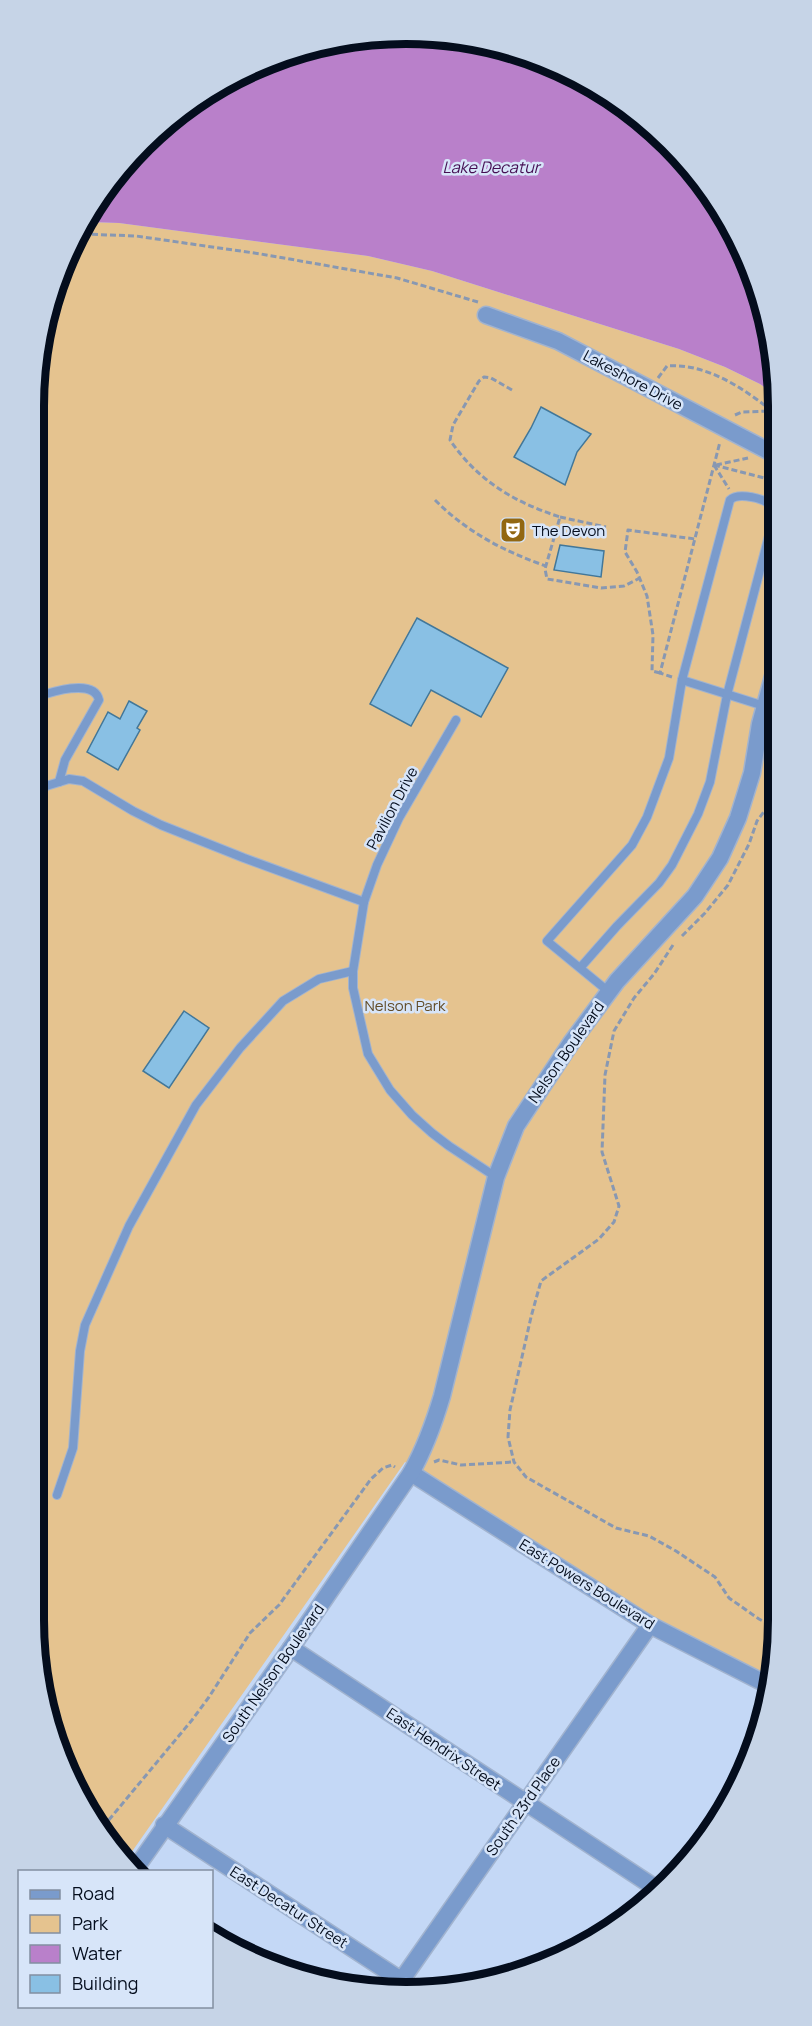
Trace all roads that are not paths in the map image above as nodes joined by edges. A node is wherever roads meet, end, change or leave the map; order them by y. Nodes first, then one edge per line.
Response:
1 (491, 317) road end
2 (768, 451) edge
3 (768, 503) edge
4 (768, 540) edge
5 (682, 680) junction
6 (768, 692) edge
7 (44, 695) edge
8 (727, 695) junction
9 (764, 706) junction
10 (456, 720) dead end
11 (58, 782) junction
12 (44, 786) edge
13 (364, 902) junction
14 (580, 968) junction
15 (352, 971) junction
16 (609, 992) junction
17 (496, 1177) junction
18 (411, 1473) junction
19 (57, 1495) dead end
20 (650, 1625) junction
21 (291, 1648) junction
22 (763, 1682) edge
23 (525, 1803) junction
24 (164, 1825) junction
25 (138, 1864) edge
26 (652, 1886) edge
27 (398, 1982) edge
28 (407, 1982) edge

1 - 2 street, Lakeshore Drive
3 - 5 lane
4 - 8 lane
5 - 8 lane
5 - 14 lane
6 - 9 street, Nelson Boulevard
7 - 11 lane
8 - 9 lane
8 - 14 lane
9 - 16 street, Nelson Boulevard
10 - 13 lane, Pavilion Drive
11 - 12 lane
11 - 13 lane
13 - 15 lane, Pavilion Drive
14 - 16 lane
15 - 17 lane, Pavilion Drive
15 - 19 lane
16 - 17 street, Nelson Boulevard
17 - 18 street, Nelson Boulevard
18 - 20 street, East Powers Boulevard
18 - 21 street, South Nelson Boulevard
20 - 22 street, East Powers Boulevard
20 - 23 street, South 23rd Place
21 - 23 street, East Hendrix Street
21 - 24 street, South Nelson Boulevard
23 - 26 street, East Hendrix Street
23 - 28 street, South 23rd Place
24 - 25 street, South Nelson Boulevard
24 - 27 street, East Decatur Street

